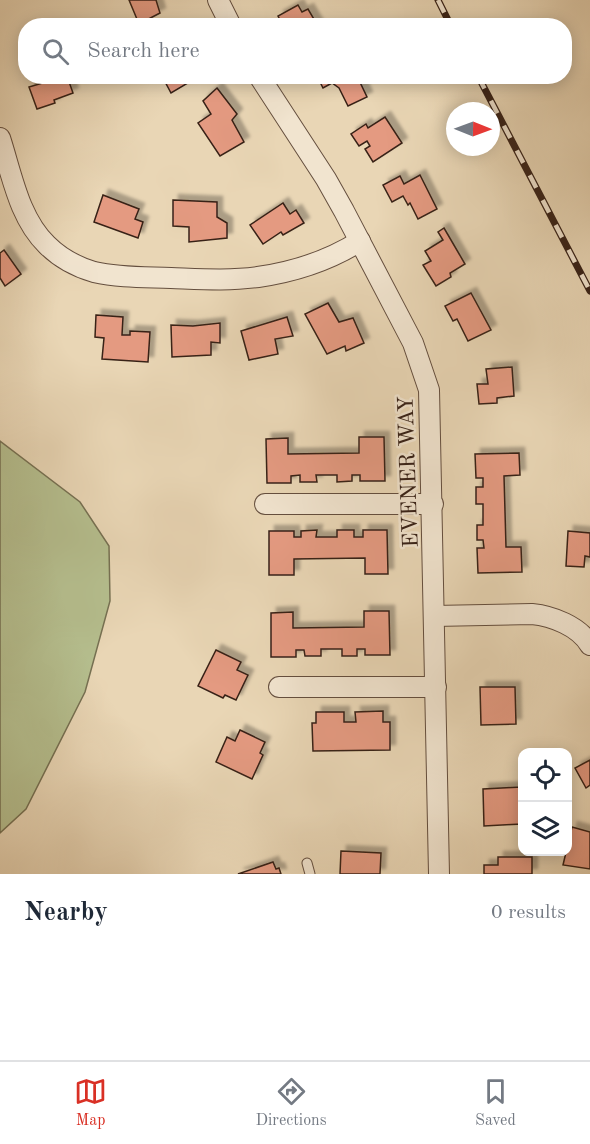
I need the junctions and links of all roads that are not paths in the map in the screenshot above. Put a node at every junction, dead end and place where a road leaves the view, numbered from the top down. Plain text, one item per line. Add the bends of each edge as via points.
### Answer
1 (218, 0) edge
2 (227, 18) edge
3 (264, 84) edge
4 (0, 138) edge
5 (360, 241) junction
6 (265, 504) dead end
7 (433, 504) junction
8 (434, 616) junction
9 (590, 645) edge
10 (279, 687) dead end
11 (436, 687) junction
12 (307, 863) dead end
13 (310, 874) edge
14 (439, 874) edge

1 - 2 street
3 - 5 street, EVENER WAY via 326,179
4 - 5 street via 32,226 48,246 69,262 93,271 143,277 257,277 301,268
5 - 7 street, EVENER WAY via 413,343 429,390
6 - 7 street
7 - 8 street, EVENER WAY
8 - 9 street via 545,615 573,629
8 - 11 street, EVENER WAY
10 - 11 street
11 - 14 street, EVENER WAY
12 - 13 lane

